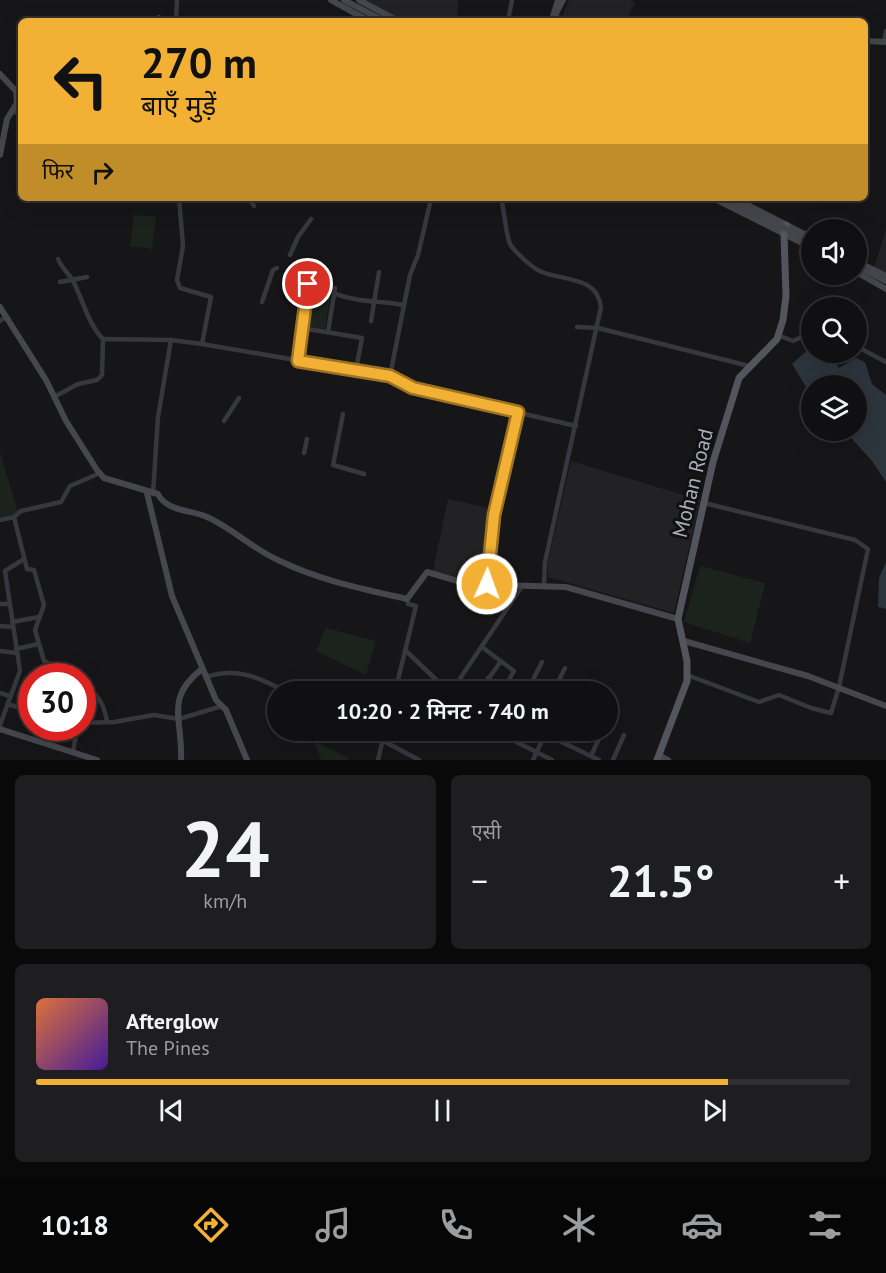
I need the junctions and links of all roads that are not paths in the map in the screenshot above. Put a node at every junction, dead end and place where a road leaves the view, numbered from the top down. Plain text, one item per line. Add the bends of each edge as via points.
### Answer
1 (177, 0) edge
2 (331, 0) edge
3 (344, 0) edge
4 (359, 0) edge
5 (512, 0) edge
6 (558, 0) edge
7 (563, 0) edge
8 (176, 18) edge
9 (364, 18) edge
10 (378, 18) edge
11 (392, 18) edge
12 (509, 18) edge
13 (553, 18) edge
14 (554, 18) edge
15 (886, 32) edge
16 (868, 41) edge
17 (885, 42) edge
18 (0, 74) edge
19 (17, 113) edge
20 (0, 155) edge
21 (178, 201) edge
22 (250, 201) edge
23 (430, 201) edge
24 (502, 201) edge
25 (719, 201) edge
26 (731, 201) edge
27 (740, 201) edge
28 (254, 206) dead end
29 (311, 219) dead end
30 (786, 225) junction
31 (784, 234) junction
32 (801, 234) edge
33 (801, 235) edge
34 (801, 242) edge
35 (290, 255) dead end
36 (58, 259) dead end
37 (867, 266) edge
38 (277, 268) dead end
39 (379, 272) dead end
40 (867, 272) edge
41 (886, 276) edge
42 (87, 277) dead end
43 (867, 278) edge
44 (73, 280) junction
45 (886, 281) edge
46 (60, 282) dead end
47 (886, 288) edge
48 (334, 293) junction
49 (374, 300) junction
50 (262, 302) dead end
51 (404, 305) junction
52 (0, 307) edge
53 (3, 319) edge
54 (371, 321) dead end
55 (577, 327) dead end
56 (302, 328) junction
57 (598, 328) junction
58 (328, 332) junction
59 (778, 335) junction
60 (801, 337) edge
61 (103, 339) junction
62 (171, 340) junction
63 (202, 344) junction
64 (867, 352) edge
65 (298, 361) junction
66 (886, 362) edge
67 (749, 366) junction
68 (356, 370) junction
69 (390, 376) junction
70 (54, 397) junction
71 (239, 398) dead end
72 (518, 412) junction
73 (343, 414) dead end
74 (224, 421) dead end
75 (576, 426) junction
76 (307, 439) dead end
77 (304, 453) dead end
78 (100, 473) junction
79 (364, 474) dead end
80 (150, 493) junction
81 (704, 503) junction
82 (14, 517) junction
83 (0, 520) edge
84 (24, 559) junction
85 (487, 584) junction
86 (524, 585) junction
87 (544, 585) junction
88 (407, 598) junction
89 (9, 603) junction
90 (0, 604) edge
91 (39, 617) junction
92 (678, 619) junction
93 (13, 624) junction
94 (0, 626) edge
95 (684, 641) junction
96 (38, 644) junction
97 (482, 647) junction
98 (405, 650) junction
99 (0, 651) edge
100 (16, 651) junction
101 (501, 661) junction
102 (542, 662) dead end
103 (48, 663) edge
104 (565, 668) dead end
105 (202, 669) junction
106 (687, 675) junction
107 (206, 677) junction
108 (488, 678) junction
109 (398, 681) edge
110 (438, 681) edge
111 (458, 681) edge
112 (486, 681) edge
113 (491, 681) edge
114 (509, 681) edge
115 (532, 681) edge
116 (558, 681) edge
117 (267, 682) edge
118 (839, 687) junction
119 (0, 693) edge
120 (10, 696) junction
121 (96, 696) edge
122 (7, 705) junction
123 (222, 706) junction
124 (886, 706) edge
125 (18, 708) edge
126 (179, 719) junction
127 (107, 721) junction
128 (96, 722) edge
129 (0, 727) edge
130 (624, 735) dead end
131 (75, 741) edge
132 (383, 741) edge
133 (385, 741) edge
134 (518, 741) edge
135 (542, 741) edge
136 (560, 741) edge
137 (598, 741) edge
138 (73, 752) junction
139 (537, 752) junction
140 (591, 756) junction
141 (87, 758) edge
142 (658, 758) edge
143 (97, 760) edge
144 (181, 760) edge
145 (247, 760) edge
146 (378, 760) edge
147 (419, 760) edge
148 (533, 760) edge
149 (552, 760) edge
150 (599, 760) edge
151 (613, 760) edge
152 (668, 760) edge

1 - 8 street
2 - 9 street
3 - 10 street
4 - 11 street
5 - 12 street
6 - 13 street
7 - 14 street
15 - 17 street
16 - 17 street
18 - 19 street via 16,91
19 - 20 street via 8,119
21 - 63 street via 183,246 177,280 180,288 211,297
22 - 28 street
23 - 51 street
24 - 57 street via 510,243 540,272 591,287 600,299
25 - 31 street
26 - 33 street, bridge
27 - 30 street
29 - 35 street
30 - 31 main road
30 - 32 street
31 - 34 street
31 - 59 main road via 786,296
36 - 44 street
37 - 41 street
38 - 50 street
39 - 49 street
40 - 45 street
42 - 44 street
43 - 47 street
44 - 46 street
44 - 61 street
48 - 49 street via 349,299
48 - 56 street via 335,288 308,284
48 - 58 street
49 - 51 street
49 - 54 street
51 - 69 street
52 - 53 street
53 - 70 street
55 - 57 street
56 - 58 street
56 - 65 street
57 - 67 street
57 - 75 street
58 - 68 street via 362,338
59 - 60 street via 793,341
59 - 67 main road, Mohan Road
61 - 62 street
61 - 70 street via 102,375
62 - 63 street
62 - 80 street
63 - 65 street
64 - 66 street
65 - 68 street
67 - 81 main road, Mohan Road via 739,378
68 - 69 street
69 - 72 street via 413,388
70 - 78 street
71 - 74 street
72 - 75 street
72 - 85 street via 494,515
73 - 79 street via 333,465
75 - 87 street via 544,562
76 - 77 street
78 - 80 street via 104,478
78 - 82 street via 70,486 61,502
80 - 88 street via 176,508 205,516 276,560 350,585
80 - 105 street via 172,596
81 - 92 main road, Mohan Road
81 - 118 street via 855,540 868,549
82 - 83 street
82 - 84 street
84 - 89 street via 5,571
84 - 91 street via 27,568 34,570 44,605
85 - 86 street
85 - 88 street via 468,584 427,572
86 - 87 street
86 - 97 street
87 - 92 street via 573,589
88 - 98 street via 408,604 416,606
89 - 90 street
89 - 93 street
91 - 93 street
91 - 96 street via 35,630
92 - 95 main road, Mohan Road
93 - 94 street
93 - 100 street
95 - 106 main road, Mohan Road
95 - 118 street
96 - 100 street
96 - 103 street
97 - 101 street
97 - 111 street
98 - 109 street
98 - 110 street
99 - 100 street
100 - 120 street via 20,671
101 - 108 street
101 - 114 street via 514,672
102 - 115 street
104 - 116 street
105 - 107 street
105 - 126 street via 183,687
106 - 118 street via 759,702 779,695 831,713
106 - 142 main road, Mohan Road
107 - 117 street via 222,672 247,673
107 - 123 street
108 - 112 street
108 - 113 street
118 - 124 street
119 - 120 street
120 - 122 street
121 - 127 street via 105,706
122 - 125 street
122 - 129 street
123 - 126 street
123 - 145 street
126 - 127 street via 153,715
126 - 144 street
127 - 128 street
129 - 138 street
130 - 151 street
131 - 138 street
132 - 146 street
133 - 147 street
134 - 139 street
135 - 139 street
136 - 140 street
137 - 140 street
138 - 141 street
139 - 148 street
139 - 149 street
140 - 150 street
141 - 143 street
142 - 152 street

